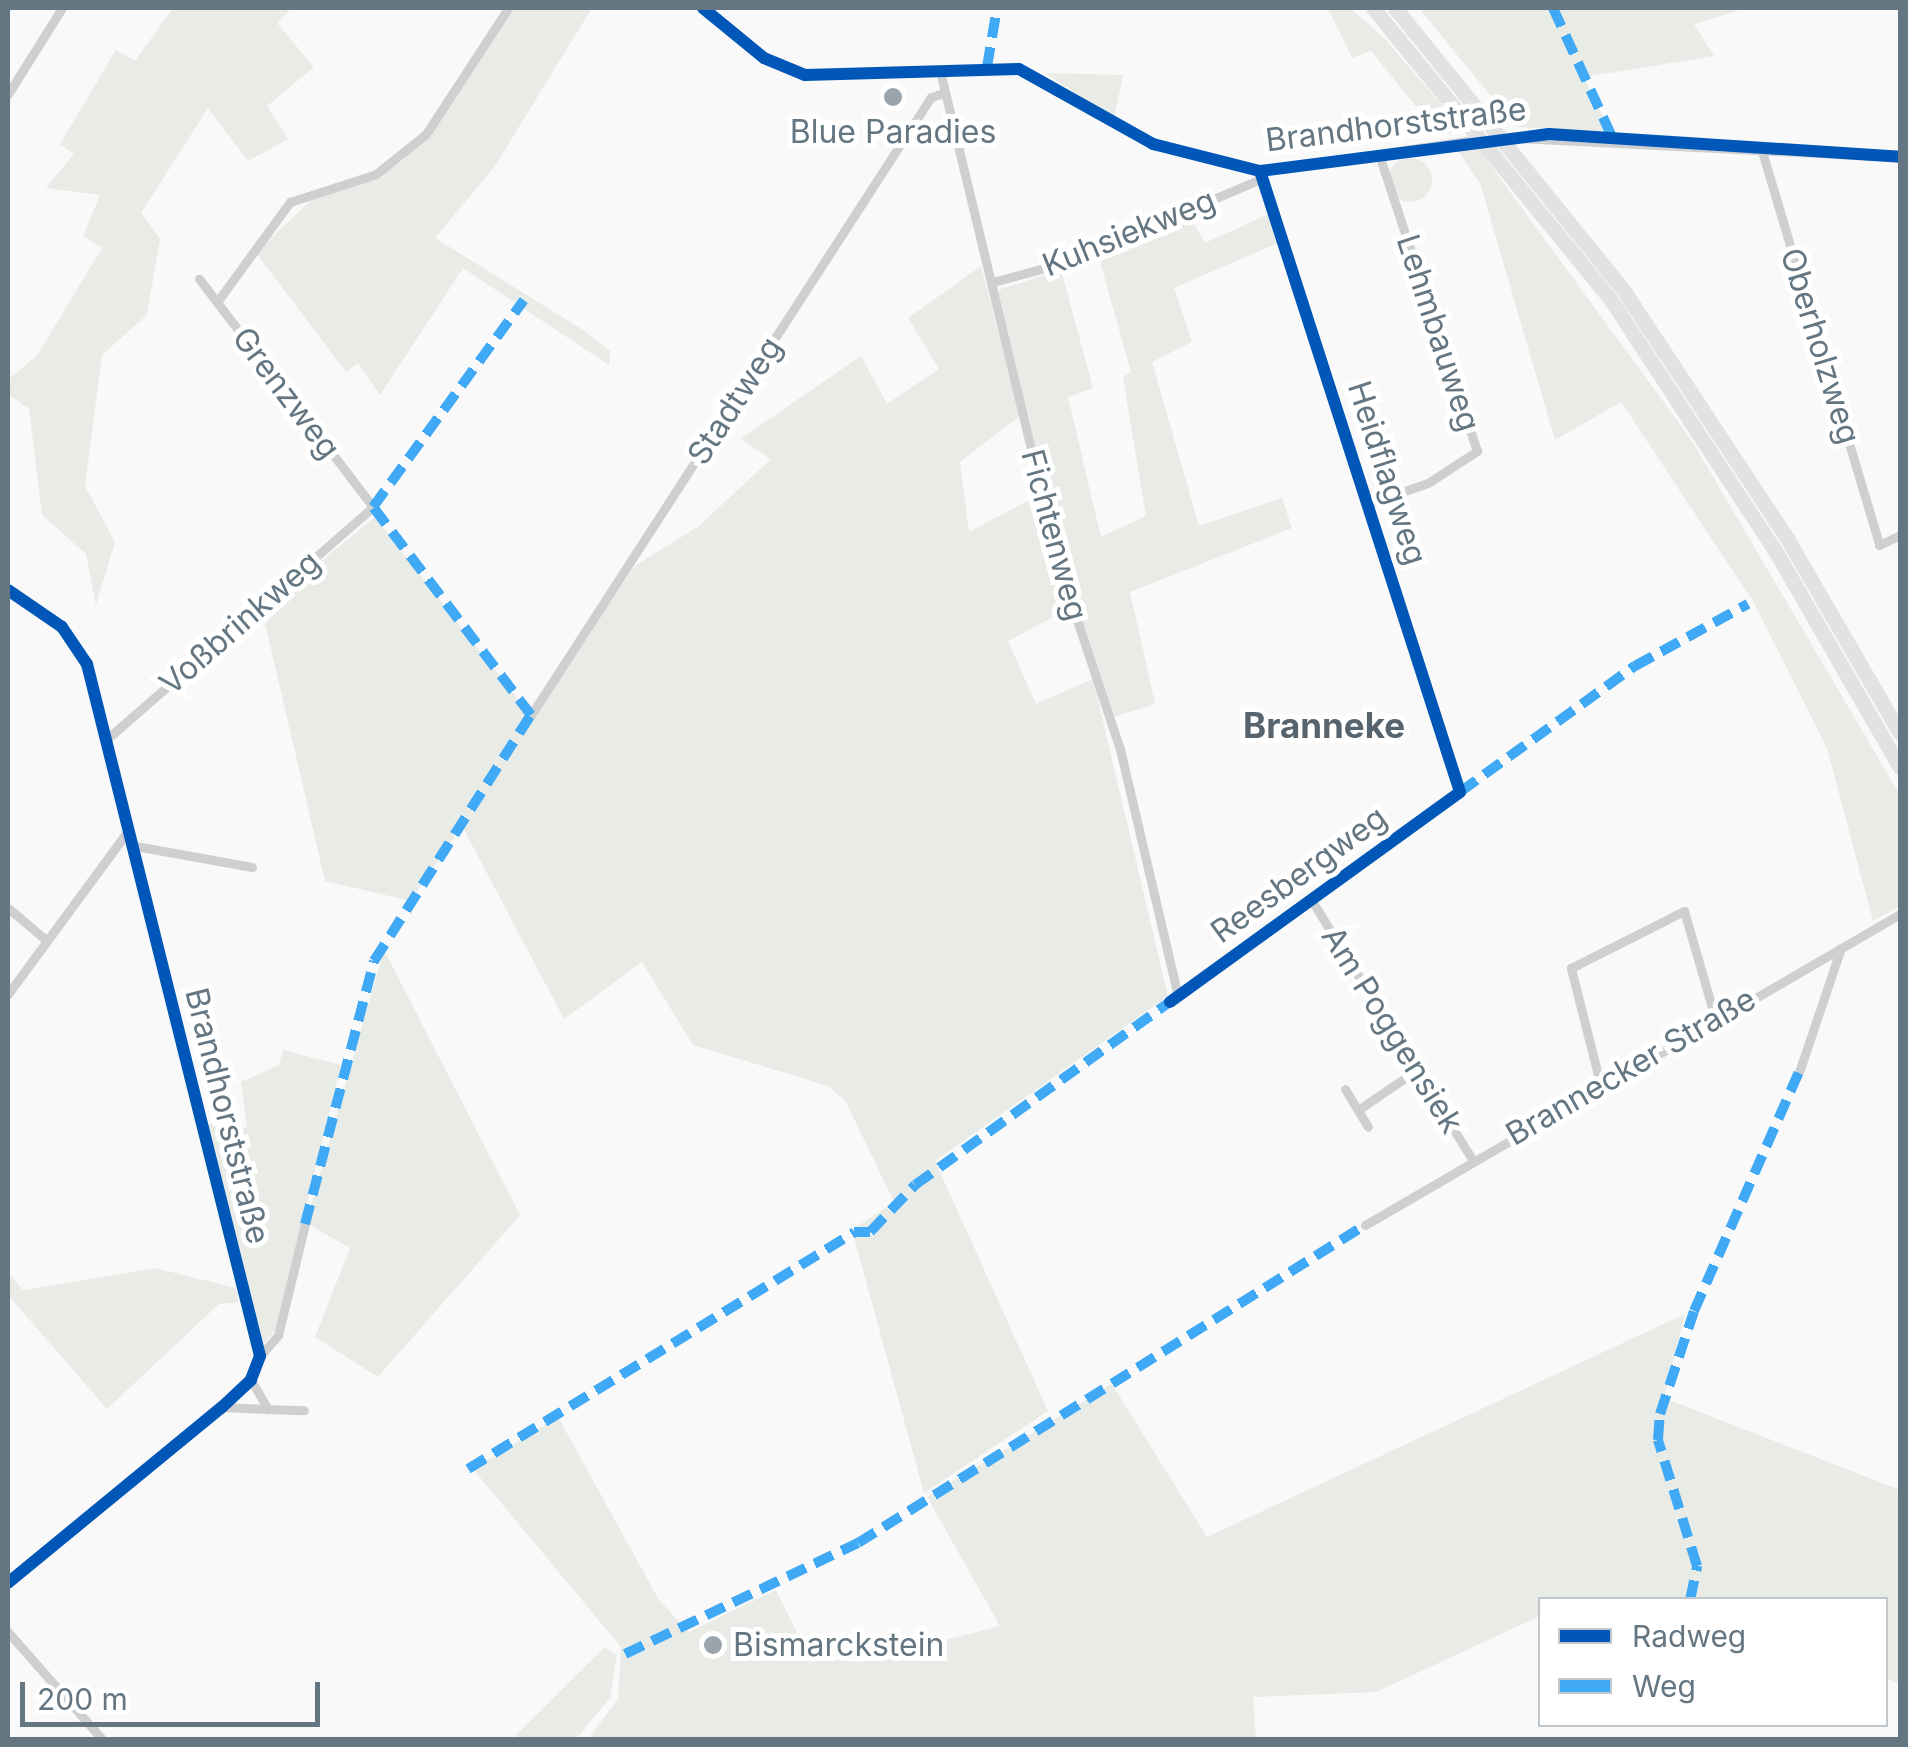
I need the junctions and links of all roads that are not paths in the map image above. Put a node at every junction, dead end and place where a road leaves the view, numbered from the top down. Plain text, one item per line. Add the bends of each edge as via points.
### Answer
1 (62, 8) edge
2 (508, 8) edge
3 (702, 8) edge
4 (1373, 8) edge
5 (1395, 8) edge
6 (940, 71) junction
7 (943, 92) junction
8 (8, 94) edge
9 (1761, 148) junction
10 (1379, 154) junction
11 (1900, 157) edge
12 (1261, 175) junction
13 (199, 279) dead end
14 (993, 282) junction
15 (217, 302) junction
16 (1368, 504) junction
17 (373, 507) joint
18 (1900, 535) edge
19 (8, 590) edge
20 (532, 715) dead end
21 (1900, 733) edge
22 (107, 738) junction
23 (1900, 768) edge
24 (1460, 792) joint
25 (127, 832) junction
26 (130, 845) junction
27 (252, 867) dead end
28 (1312, 901) junction
29 (8, 908) edge
30 (1900, 914) edge
31 (46, 940) junction
32 (1841, 948) junction
33 (8, 994) edge
34 (1174, 999) joint
35 (1715, 1018) junction
36 (1418, 1069) junction
37 (1799, 1072) dead end
38 (1600, 1083) junction
39 (1345, 1089) dead end
40 (1358, 1110) junction
41 (1368, 1127) dead end
42 (1472, 1159) junction
43 (305, 1224) dead end
44 (1365, 1225) dead end
45 (260, 1356) junction
46 (251, 1380) junction
47 (222, 1407) junction
48 (268, 1409) junction
49 (304, 1410) dead end
50 (8, 1582) edge
51 (8, 1632) edge
52 (96, 1730) junction
53 (84, 1740) edge
54 (104, 1740) edge

1 - 8 street
2 - 15 street via 426,134 390,167 290,202
3 - 6 street, Brandhorststraße via 764,58 806,75
4 - 23 highway via 1609,297 1776,552
5 - 21 highway via 1622,288 1788,540
6 - 7 street, Fichtenweg
6 - 12 street, Brandhorststraße via 1020,69 1153,144
7 - 14 street, Fichtenweg
7 - 20 street, Stadtweg via 931,97
9 - 10 street, Brandhorststraße via 1549,134
9 - 11 street, Brandhorststraße
9 - 18 street, Oberholzweg via 1880,545
10 - 12 street, Brandhorststraße
10 - 16 street, Lehmbauweg via 1477,452 1428,484
12 - 14 street, Kuhsiekweg via 1063,263
12 - 16 street, Heidflagweg
13 - 15 street, Grenzweg
14 - 34 street, Fichtenweg via 1060,569 1120,749
15 - 17 street, Grenzweg
16 - 24 street, Heidflagweg
17 - 22 street, Voßbrinkweg
19 - 22 street, Brandhorststraße via 78,644
22 - 25 street, Brandhorststraße
24 - 28 street, Reesbergweg
25 - 26 street, Brandhorststraße
25 - 31 street
26 - 27 street
26 - 45 street, Brandhorststraße
28 - 34 street, Reesbergweg
28 - 36 street, Am Poggensiek
29 - 31 street
30 - 32 street, Brannecker Straße
31 - 33 street
32 - 35 street, Brannecker Straße
32 - 37 street
35 - 38 street, Brannecker Straße
35 - 38 street via 1684,911 1572,968
36 - 40 street
36 - 42 street, Am Poggensiek
38 - 42 street, Brannecker Straße
39 - 40 street
40 - 41 street
42 - 44 street, Brannecker Straße
43 - 45 street via 278,1335
45 - 46 street
46 - 47 street
46 - 48 street
47 - 48 street
47 - 50 street
48 - 49 street
51 - 52 street
52 - 53 street
52 - 54 street

